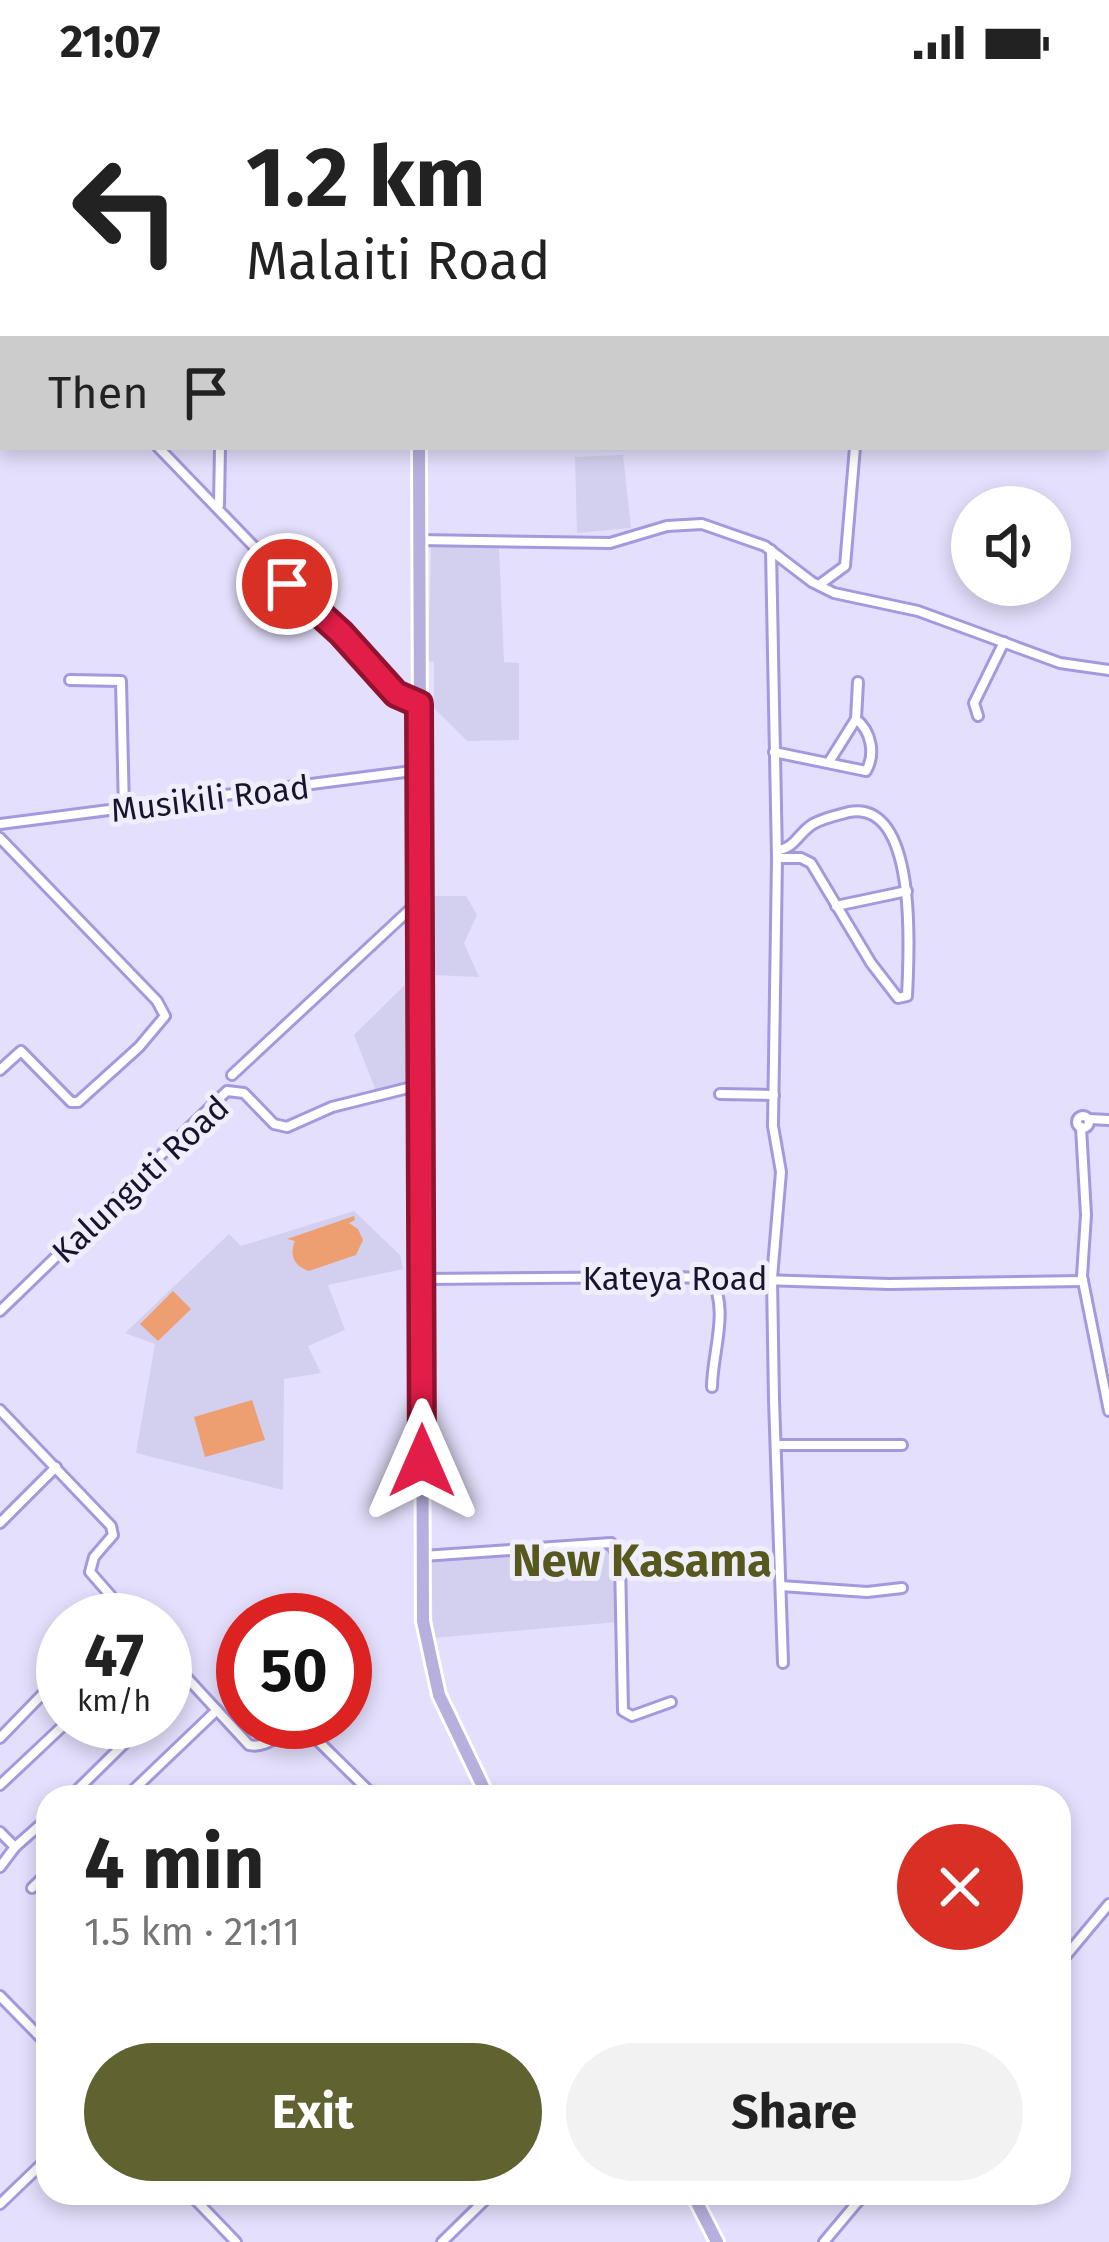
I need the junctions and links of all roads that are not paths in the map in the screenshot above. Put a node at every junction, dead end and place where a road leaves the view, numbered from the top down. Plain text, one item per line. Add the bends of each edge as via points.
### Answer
1 (161, 450) edge
2 (220, 450) edge
3 (419, 450) edge
4 (855, 450) edge
5 (219, 507) junction
6 (419, 540) junction
7 (771, 550) junction
8 (818, 585) junction
9 (1004, 641) junction
10 (1109, 670) edge
11 (70, 680) dead end
12 (858, 682) dead end
13 (419, 704) junction
14 (978, 716) dead end
15 (856, 719) junction
16 (774, 752) junction
17 (828, 763) junction
18 (420, 770) junction
19 (124, 809) junction
20 (0, 824) edge
21 (0, 838) edge
22 (777, 854) junction
23 (907, 891) junction
24 (420, 901) junction
25 (836, 906) junction
26 (0, 1070) edge
27 (232, 1075) dead end
28 (420, 1085) junction
29 (720, 1094) dead end
30 (774, 1095) junction
31 (1109, 1120) edge
32 (710, 1277) junction
33 (772, 1278) junction
34 (421, 1279) junction
35 (1083, 1279) junction
36 (0, 1311) edge
37 (712, 1387) dead end
38 (0, 1410) edge
39 (1109, 1411) edge
40 (776, 1445) junction
41 (902, 1445) dead end
42 (56, 1467) junction
43 (0, 1523) edge
44 (422, 1556) junction
45 (781, 1586) junction
46 (902, 1588) dead end
47 (106, 1593) edge
48 (783, 1663) dead end
49 (192, 1683) edge
50 (36, 1701) edge
51 (671, 1702) dead end
52 (216, 1709) edge
53 (216, 1711) edge
54 (0, 1738) edge
55 (38, 1749) edge
56 (119, 1749) edge
57 (326, 1749) edge
58 (0, 1784) edge
59 (82, 1785) edge
60 (139, 1785) edge
61 (363, 1785) edge
62 (482, 1785) edge
63 (36, 1829) edge
64 (0, 1832) edge
65 (15, 1847) junction
66 (0, 1867) edge
67 (36, 1884) edge
68 (32, 1888) dead end
69 (1109, 1904) edge
70 (1071, 1950) edge
71 (0, 1996) edge
72 (36, 2033) edge
73 (36, 2170) edge
74 (0, 2204) edge
75 (201, 2205) edge
76 (480, 2205) edge
77 (698, 2205) edge
78 (855, 2205) edge
79 (714, 2241) edge
80 (236, 2242) edge
81 (442, 2242) edge
82 (824, 2242) edge

1 - 5 street
2 - 5 street
3 - 6 main road
4 - 8 street via 845,566
5 - 13 street via 396,694
6 - 7 street via 610,543 693,523
6 - 13 main road
7 - 8 street
7 - 16 street
8 - 9 street
9 - 10 street via 1060,663
9 - 14 street via 974,704
11 - 19 street via 121,681
12 - 15 street
13 - 18 main road
15 - 17 street
15 - 17 street via 870,743 868,769
16 - 17 street
16 - 22 street
18 - 19 street, Musikili Road
18 - 24 main road
19 - 20 street, Musikili Road
21 - 26 street via 165,1016 78,1102 21,1051
22 - 23 street via 818,821 867,813 895,837
22 - 25 street via 811,863
22 - 30 street
23 - 25 street
23 - 25 street via 901,999
24 - 27 street
24 - 28 main road
28 - 34 main road
28 - 36 street, Kalunguti Road via 287,1127 244,1093 227,1091
29 - 30 street
30 - 33 street via 781,1172
31 - 35 street via 1086,1124
32 - 33 street, Kateya Road
32 - 34 street, Kateya Road
32 - 37 street via 718,1315
33 - 35 street, Kateya Road
33 - 40 street
34 - 44 main road
35 - 39 street
38 - 42 street
40 - 41 street
40 - 45 street
42 - 43 street
42 - 47 street via 111,1526 90,1572
44 - 51 street via 611,1543 620,1561 623,1712
44 - 62 main road via 432,1676
45 - 46 street
45 - 48 street
49 - 52 street
50 - 54 street
53 - 60 street
55 - 58 street
56 - 59 street
57 - 61 street
63 - 65 street
64 - 65 street
65 - 66 street
67 - 68 street
69 - 70 street
71 - 72 street
73 - 74 street
75 - 80 street
76 - 81 street
77 - 79 main road
78 - 82 street

